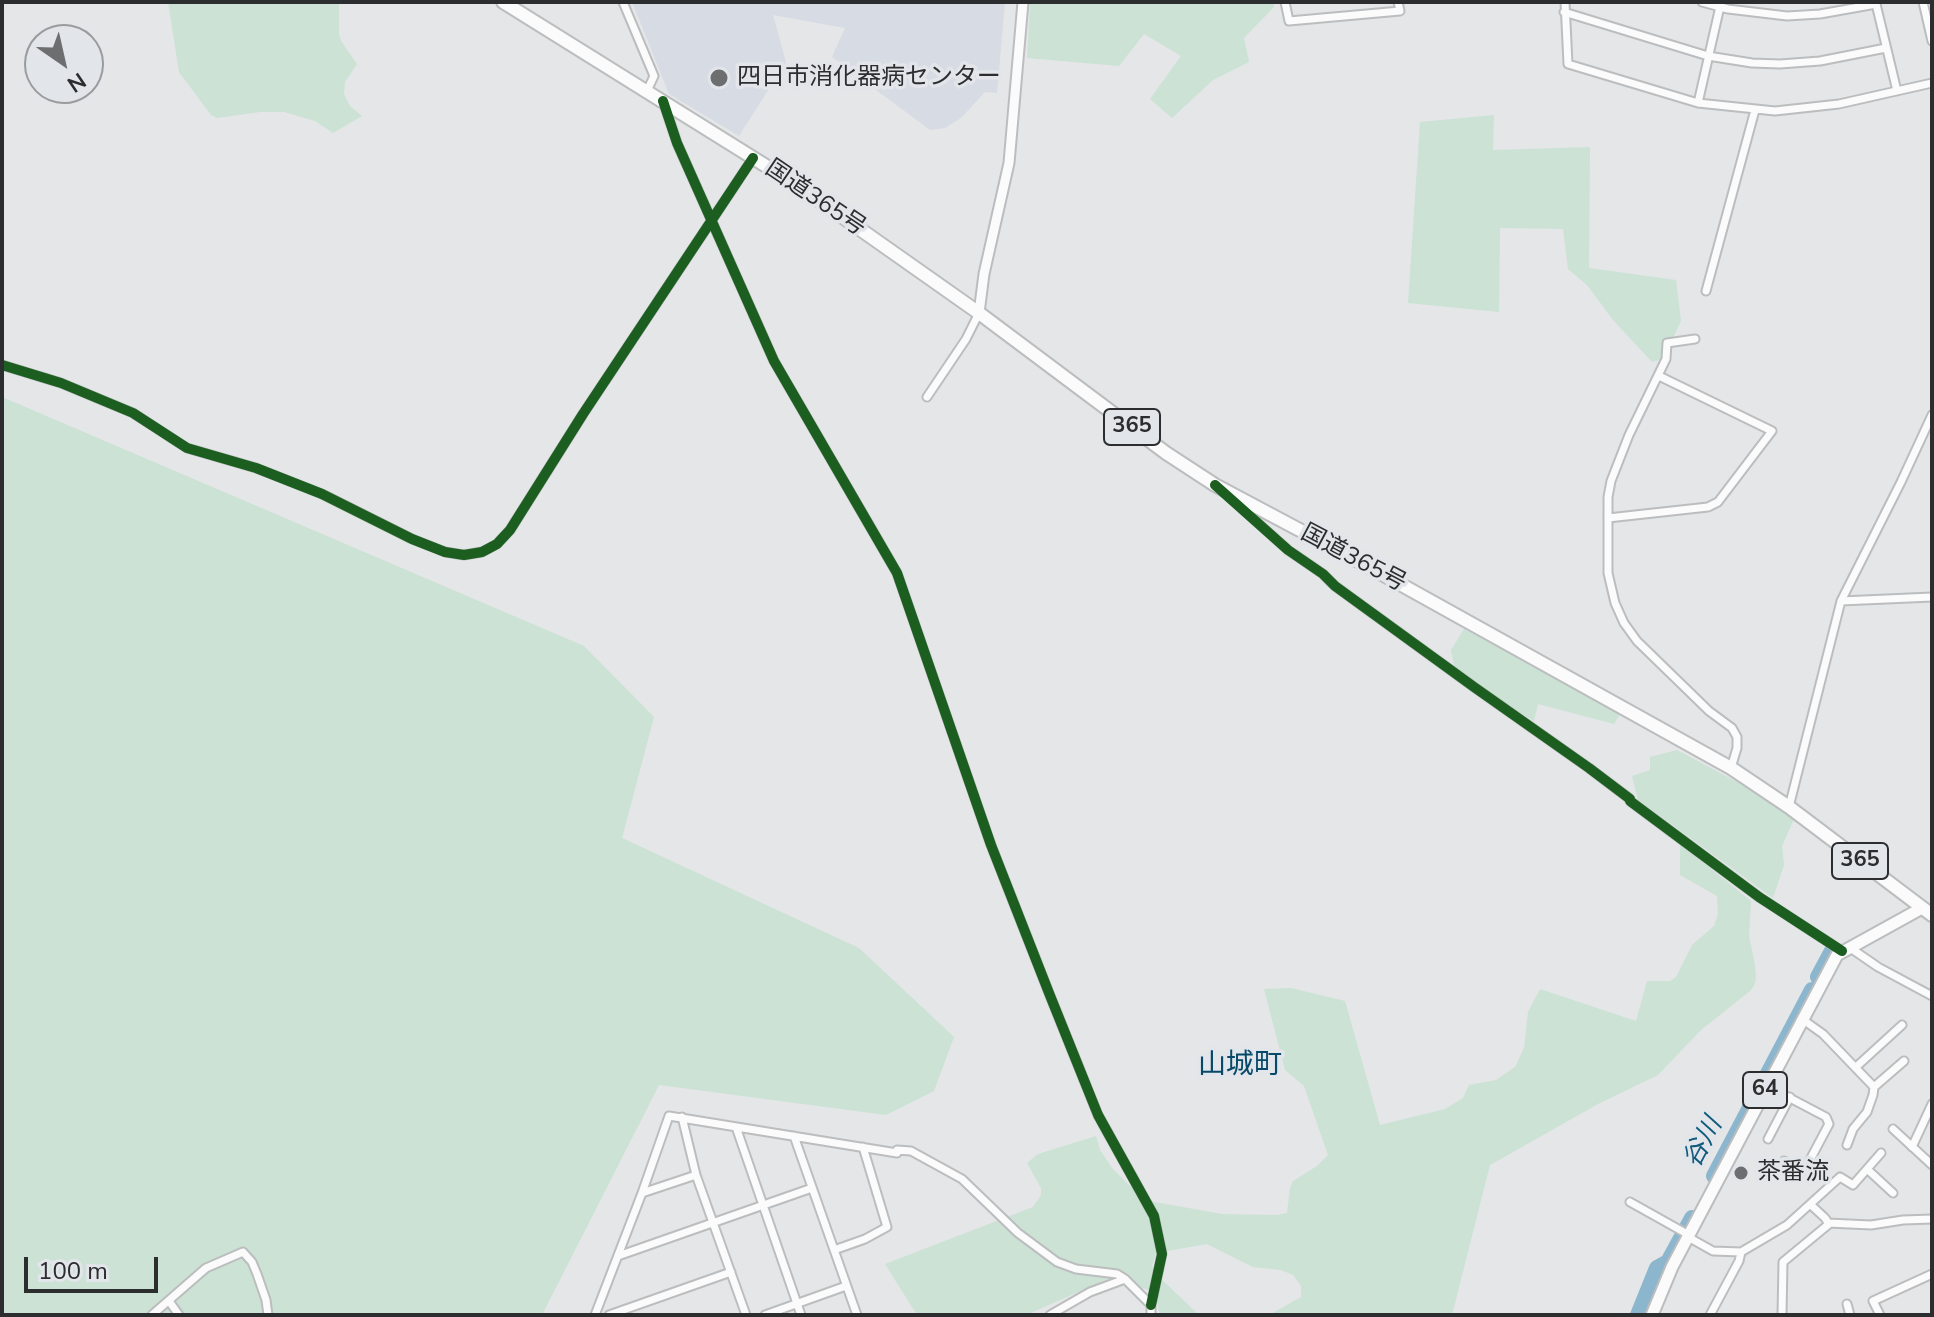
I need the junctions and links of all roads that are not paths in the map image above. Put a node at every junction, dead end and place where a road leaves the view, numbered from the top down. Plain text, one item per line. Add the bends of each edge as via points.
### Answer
1 (503, 2) edge
2 (623, 2) edge
3 (1023, 2) edge
4 (1285, 2) edge
5 (1398, 2) edge
6 (1565, 2) edge
7 (1702, 2) edge
8 (1923, 2) edge
9 (1721, 5) edge
10 (1564, 12) junction
11 (1932, 41) edge
12 (1886, 48) junction
13 (1708, 56) junction
14 (1932, 83) edge
15 (647, 91) junction
16 (1897, 91) junction
17 (663, 101) junction
18 (1698, 103) junction
19 (1755, 110) junction
20 (753, 158) junction
21 (711, 220) junction
22 (1706, 291) dead end
23 (979, 313) junction
24 (1695, 339) dead end
25 (2, 365) edge
26 (1659, 376) junction
27 (927, 397) dead end
28 (1932, 415) edge
29 (1215, 485) junction
30 (1608, 518) junction
31 (1932, 597) edge
32 (1841, 601) junction
33 (1731, 768) junction
34 (1789, 807) junction
35 (1927, 912) edge
36 (1845, 949) junction
37 (1932, 996) edge
38 (1802, 1019) junction
39 (1902, 1025) dead end
40 (1904, 1061) dead end
41 (1856, 1067) junction
42 (1767, 1086) junction
43 (1874, 1087) junction
44 (1790, 1097) junction
45 (1932, 1104) edge
46 (682, 1117) junction
47 (736, 1127) junction
48 (1893, 1129) dead end
49 (794, 1136) junction
50 (1768, 1139) dead end
51 (1847, 1145) dead end
52 (863, 1147) junction
53 (1912, 1147) junction
54 (1881, 1153) dead end
55 (1784, 1161) dead end
56 (1932, 1165) edge
57 (1867, 1169) junction
58 (696, 1175) junction
59 (812, 1188) junction
60 (642, 1193) junction
61 (1893, 1193) dead end
62 (1630, 1202) dead end
63 (763, 1205) junction
64 (1811, 1205) junction
65 (1932, 1219) edge
66 (714, 1223) junction
67 (1828, 1223) junction
68 (1686, 1234) junction
69 (834, 1250) junction
70 (1741, 1252) junction
71 (618, 1256) junction
72 (731, 1272) junction
73 (1932, 1274) edge
74 (1125, 1279) junction
75 (846, 1286) junction
76 (169, 1301) junction
77 (797, 1303) junction
78 (1847, 1304) dead end
79 (1151, 1305) junction
80 (152, 1315) edge
81 (179, 1315) edge
82 (268, 1315) edge
83 (595, 1315) edge
84 (609, 1315) edge
85 (746, 1315) edge
86 (765, 1315) edge
87 (801, 1315) edge
88 (857, 1315) edge
89 (1050, 1315) edge
90 (1151, 1315) edge
91 (1652, 1315) edge
92 (1710, 1315) edge
93 (1782, 1315) edge
94 (1850, 1315) edge
95 (1880, 1315) edge

1 - 15 highway, 国道365号 / 365
2 - 15 street via 654,76
3 - 23 street via 1009,163
4 - 5 street via 1289,21 1400,11
6 - 10 street
7 - 9 street
8 - 11 street
9 - 12 street via 1787,16 1876,4
9 - 13 street
10 - 13 street
10 - 18 street via 1568,64
12 - 13 street via 1780,64
12 - 16 street
13 - 18 street
14 - 16 street
15 - 17 highway, 国道365号 / 365
16 - 19 street via 1839,104
17 - 20 highway, 国道365号 / 365
17 - 21 street
18 - 19 street
19 - 22 street
20 - 21 street
20 - 23 highway, 国道365号 / 365
21 - 25 street via 510,530 482,552 445,552 322,494 187,448 133,413
21 - 79 street via 774,361 897,573 991,845 1049,993 1098,1115 1154,1216 1162,1254
23 - 27 street
23 - 29 highway, 国道365号 / 365
24 - 26 street via 1667,343
26 - 30 street via 1611,481
26 - 30 street via 1772,431 1718,502
28 - 32 street
29 - 33 highway, 国道365号 / 365
29 - 36 street via 1335,586 1759,897
30 - 33 street via 1608,573 1624,623 1657,661 1732,728 1737,748
31 - 32 street
32 - 34 street
33 - 34 highway, 国道365号 / 365
34 - 35 highway, 国道365号 / 365
35 - 36 main road, 64
36 - 37 street
36 - 38 main road, 64
38 - 41 street
38 - 42 main road, 64
39 - 41 street
40 - 43 street
41 - 43 street
42 - 44 street
42 - 68 main road, 64
43 - 51 street via 1867,1112
44 - 50 street
44 - 55 street via 1826,1117 1829,1124 1804,1171
45 - 53 street
46 - 47 street
46 - 58 street
46 - 60 street via 669,1116
47 - 49 street
47 - 63 street
48 - 53 street
49 - 52 street
49 - 59 street
52 - 69 street via 887,1227
52 - 74 street via 906,1150 924,1158 962,1179 1057,1262
53 - 56 street
54 - 57 street
57 - 61 street
57 - 64 street via 1853,1185 1840,1177
58 - 60 street
58 - 66 street
59 - 63 street
59 - 69 street
60 - 71 street
62 - 68 street
63 - 66 street
63 - 77 street
64 - 67 street
64 - 70 street
65 - 67 street
66 - 71 street
66 - 72 street
67 - 93 street via 1783,1262
68 - 70 street via 1713,1251
68 - 91 main road, 64
69 - 75 street
70 - 92 street
71 - 83 street
72 - 84 street
72 - 85 street
73 - 95 street via 1873,1301
74 - 79 street
74 - 89 street
75 - 77 street
75 - 88 street
76 - 80 street
76 - 81 street
76 - 82 street via 206,1268 243,1252 257,1274
77 - 86 street
77 - 87 street
78 - 94 street
79 - 90 street

